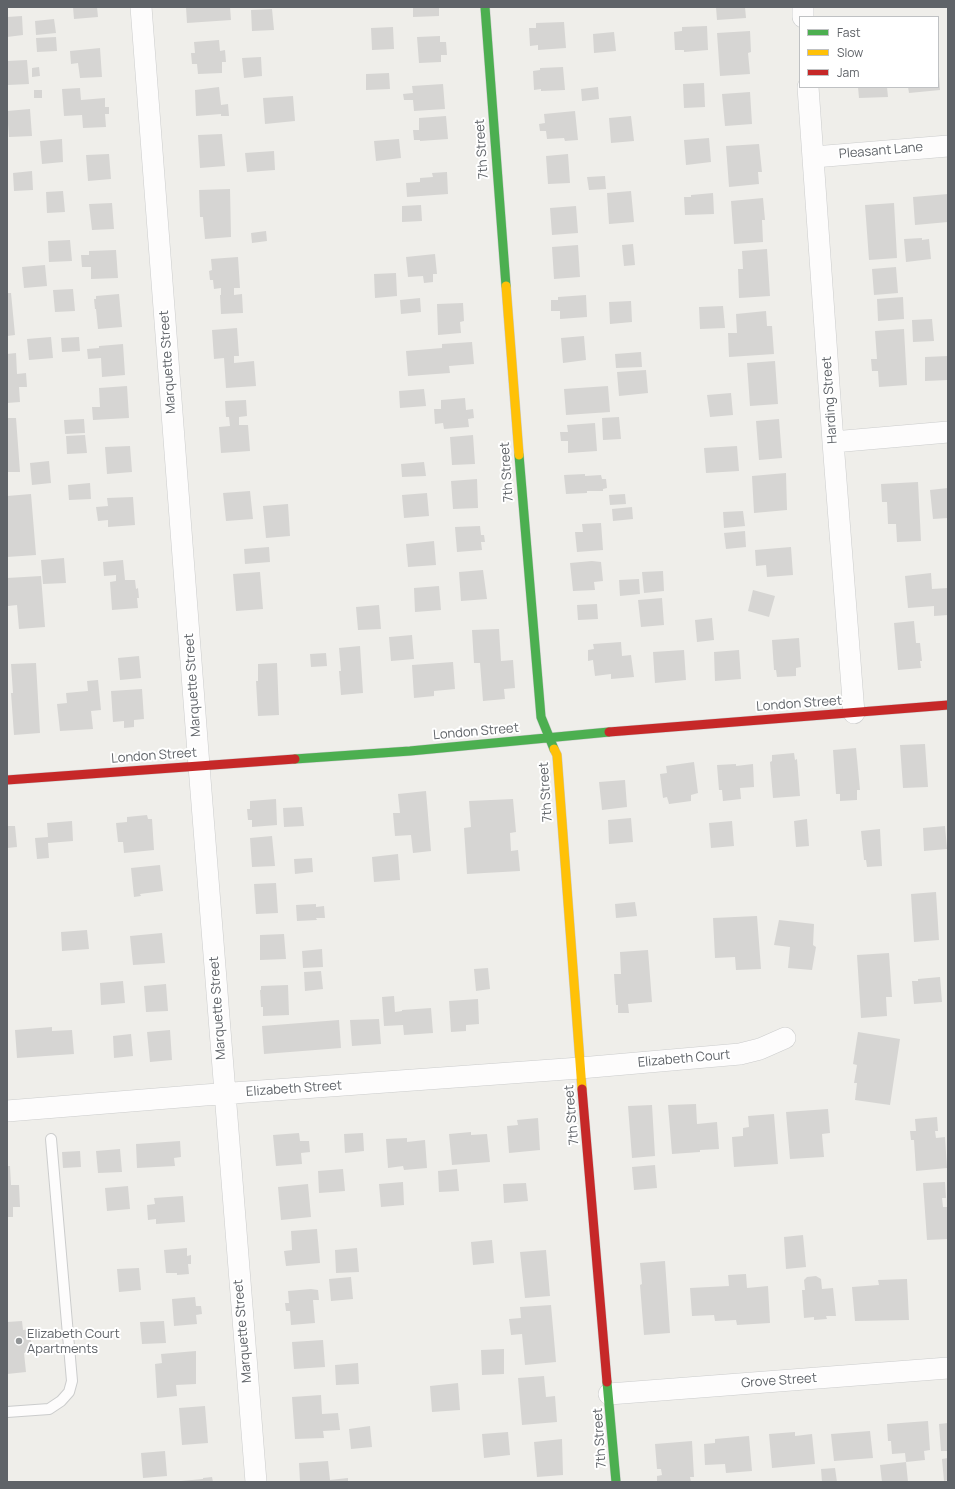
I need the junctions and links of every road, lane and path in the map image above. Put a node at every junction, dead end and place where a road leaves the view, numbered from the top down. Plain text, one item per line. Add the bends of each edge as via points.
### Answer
1 (141, 7) edge
2 (485, 7) edge
3 (808, 88) edge
4 (948, 146) edge
5 (814, 157) junction
6 (948, 432) edge
7 (833, 442) junction
8 (948, 705) edge
9 (854, 713) junction
10 (549, 737) junction
11 (199, 766) junction
12 (7, 780) edge
13 (785, 1038) dead end
14 (580, 1068) junction
15 (224, 1094) junction
16 (7, 1111) edge
17 (51, 1139) dead end
18 (948, 1368) edge
19 (609, 1394) junction
20 (7, 1412) edge
21 (256, 1482) edge
22 (616, 1482) edge

1 - 11 street, Marquette Street
2 - 10 street, 7th Street via 534,638 541,717
3 - 5 street, Harding Street
4 - 5 street, Pleasant Lane
5 - 7 street, Harding Street
6 - 7 street
7 - 9 street, Harding Street
8 - 9 street, London Street
9 - 10 street, London Street
10 - 11 street, London Street via 410,751
10 - 14 street, 7th Street via 557,755
11 - 12 street, London Street
11 - 15 street, Marquette Street
13 - 14 street, Elizabeth Court via 740,1054
14 - 15 street, Elizabeth Street
14 - 19 street, 7th Street
15 - 16 street, Elizabeth Street
15 - 21 street, Marquette Street
17 - 20 lane via 72,1381 69,1392 48,1409
18 - 19 street, Grove Street
19 - 22 street, 7th Street

